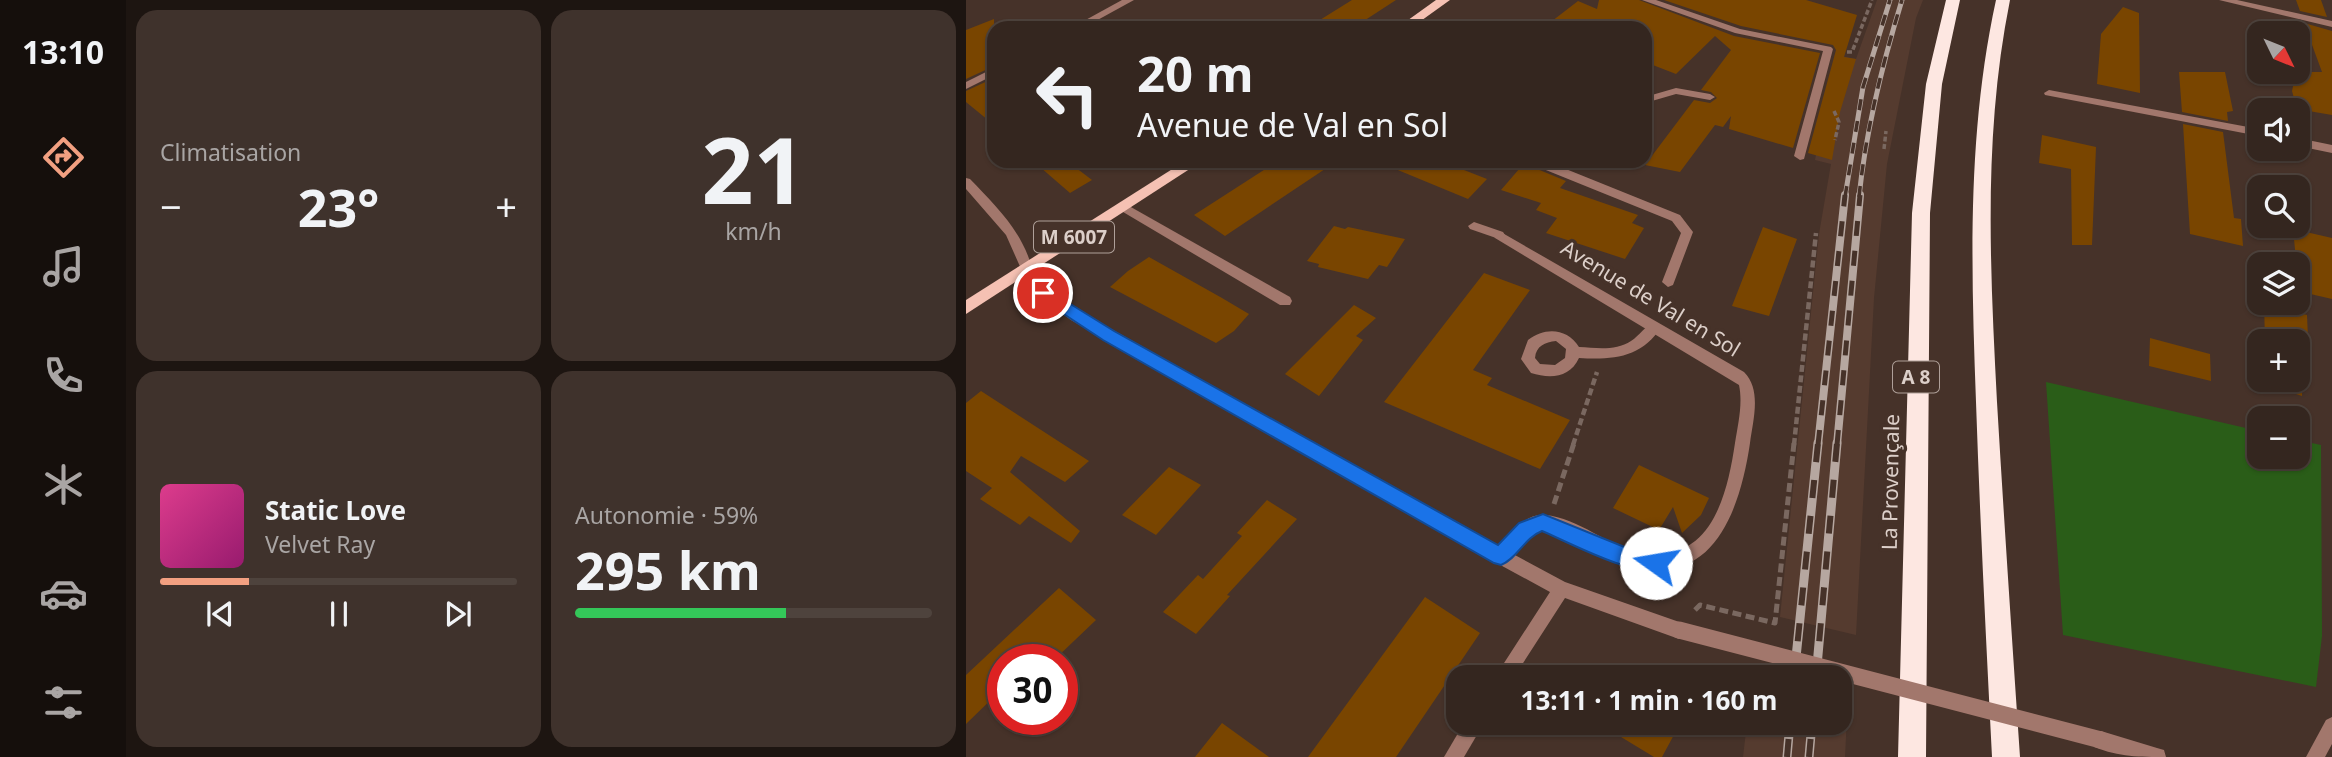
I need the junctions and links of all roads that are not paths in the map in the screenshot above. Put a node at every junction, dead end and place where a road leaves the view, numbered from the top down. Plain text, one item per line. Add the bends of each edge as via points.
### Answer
1 (1129, 0) edge
2 (1444, 0) edge
3 (1647, 0) edge
4 (1953, 0) edge
5 (2003, 0) edge
6 (2224, 0) edge
7 (1089, 21) edge
8 (1413, 21) edge
9 (2332, 24) edge
10 (987, 75) edge
11 (966, 86) edge
12 (2049, 93) dead end
13 (1710, 97) dead end
14 (1652, 98) edge
15 (2247, 131) edge
16 (2310, 144) edge
17 (2332, 149) edge
18 (1800, 156) dead end
19 (1184, 168) edge
20 (1553, 168) edge
21 (966, 182) edge
22 (1122, 206) junction
23 (1474, 226) dead end
24 (1026, 268) junction
25 (1668, 282) dead end
26 (1285, 301) dead end
27 (966, 308) edge
28 (1654, 327) junction
29 (1574, 352) dead end
30 (1501, 556) junction
31 (1562, 589) junction
32 (1512, 665) edge
33 (2332, 726) edge
34 (1467, 735) edge
35 (1453, 757) edge
36 (1912, 757) edge
37 (2006, 757) edge
38 (2157, 757) edge
39 (2315, 757) edge

1 - 7 street
2 - 8 main road
3 - 18 street via 1738,31 1828,49
4 - 36 highway, La Provençale / A 8 via 1923,150
5 - 37 highway via 1992,42 1980,154 1987,421
6 - 9 street
10 - 11 street
12 - 15 street
13 - 14 street via 1676,91
16 - 17 street
19 - 22 main road, M 6007
20 - 25 street via 1682,223 1687,232
21 - 24 street via 1013,233
22 - 24 main road, M 6007
22 - 26 street
23 - 28 street, Avenue de Val en Sol via 1499,235
24 - 27 main road, M 6007
24 - 30 street via 1036,287 1109,336
28 - 29 street via 1633,348 1603,354
28 - 30 street, Avenue de Val en Sol via 1745,382 1748,402 1737,483 1713,534 1686,557 1656,563 1627,557 1543,522 1525,529
30 - 31 street
31 - 32 street
31 - 38 street, bridge via 1679,630
33 - 39 street
34 - 35 street

